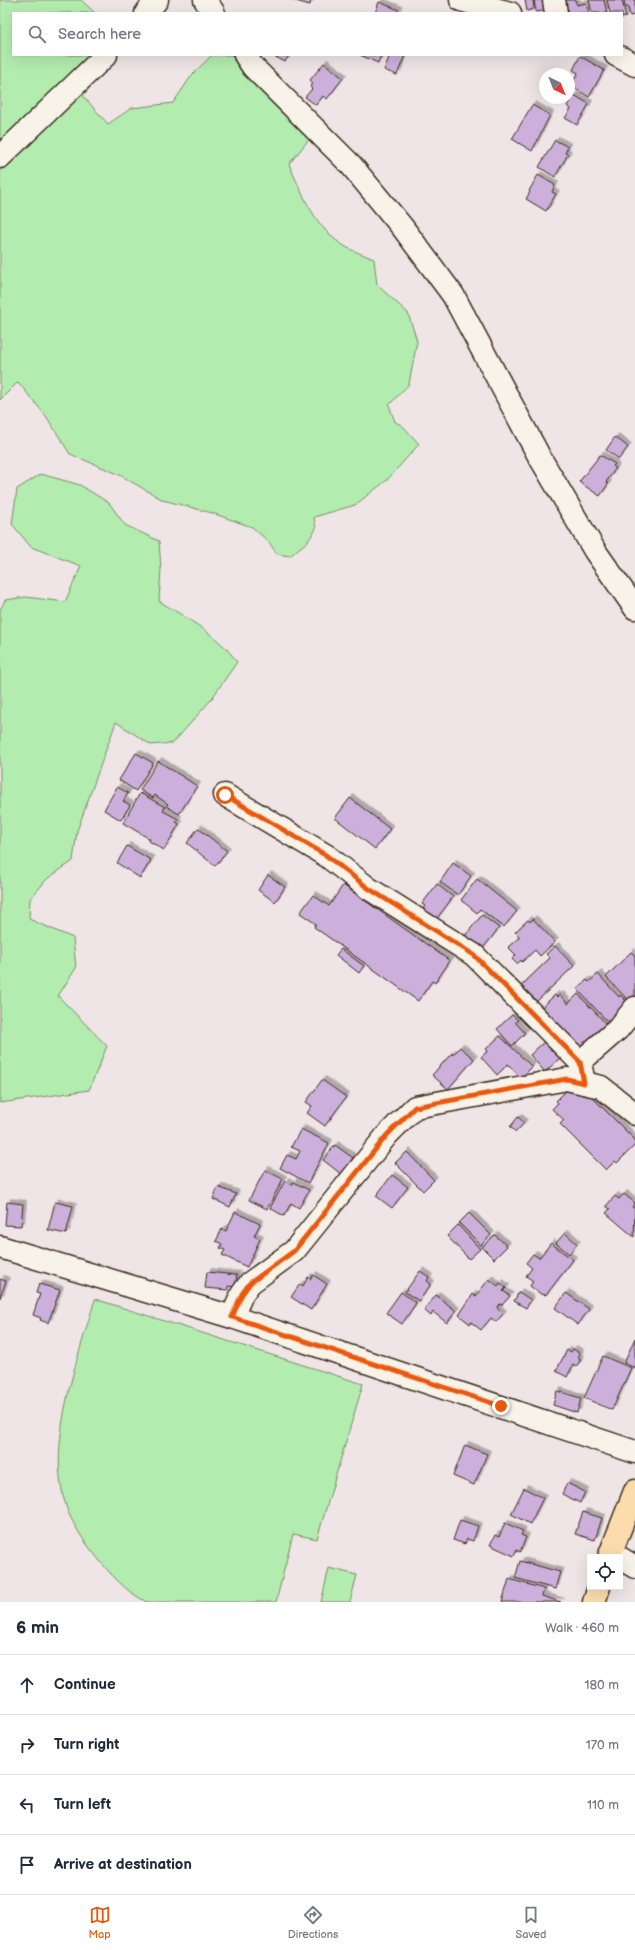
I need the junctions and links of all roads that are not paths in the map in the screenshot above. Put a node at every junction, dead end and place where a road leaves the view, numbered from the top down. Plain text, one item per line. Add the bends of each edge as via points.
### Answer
1 (157, 0) edge
2 (205, 0) edge
3 (461, 0) edge
4 (554, 0) edge
5 (147, 12) edge
6 (213, 12) edge
7 (506, 12) edge
8 (556, 12) edge
9 (105, 56) edge
10 (246, 56) edge
11 (618, 56) edge
12 (635, 65) edge
13 (0, 158) edge
14 (635, 608) edge
15 (225, 795) dead end
16 (635, 1008) edge
17 (580, 1062) junction
18 (584, 1083) junction
19 (635, 1114) edge
20 (0, 1247) edge
21 (232, 1317) junction
22 (635, 1452) edge
23 (635, 1491) edge
24 (616, 1554) edge
25 (623, 1560) edge
26 (635, 1567) edge
27 (598, 1590) edge
28 (594, 1602) edge

1 - 5 street
2 - 6 street
3 - 7 street
4 - 8 street
9 - 13 street
10 - 14 street via 253,67 351,165 454,295 539,456 595,551
11 - 12 street
15 - 17 street via 327,856 368,888 474,955
16 - 17 street via 618,1029
17 - 18 street
18 - 19 street via 601,1087
18 - 21 street via 567,1079 415,1107 387,1135 294,1251 250,1283
20 - 21 street
21 - 22 street
23 - 24 main road
25 - 26 street
27 - 28 main road

